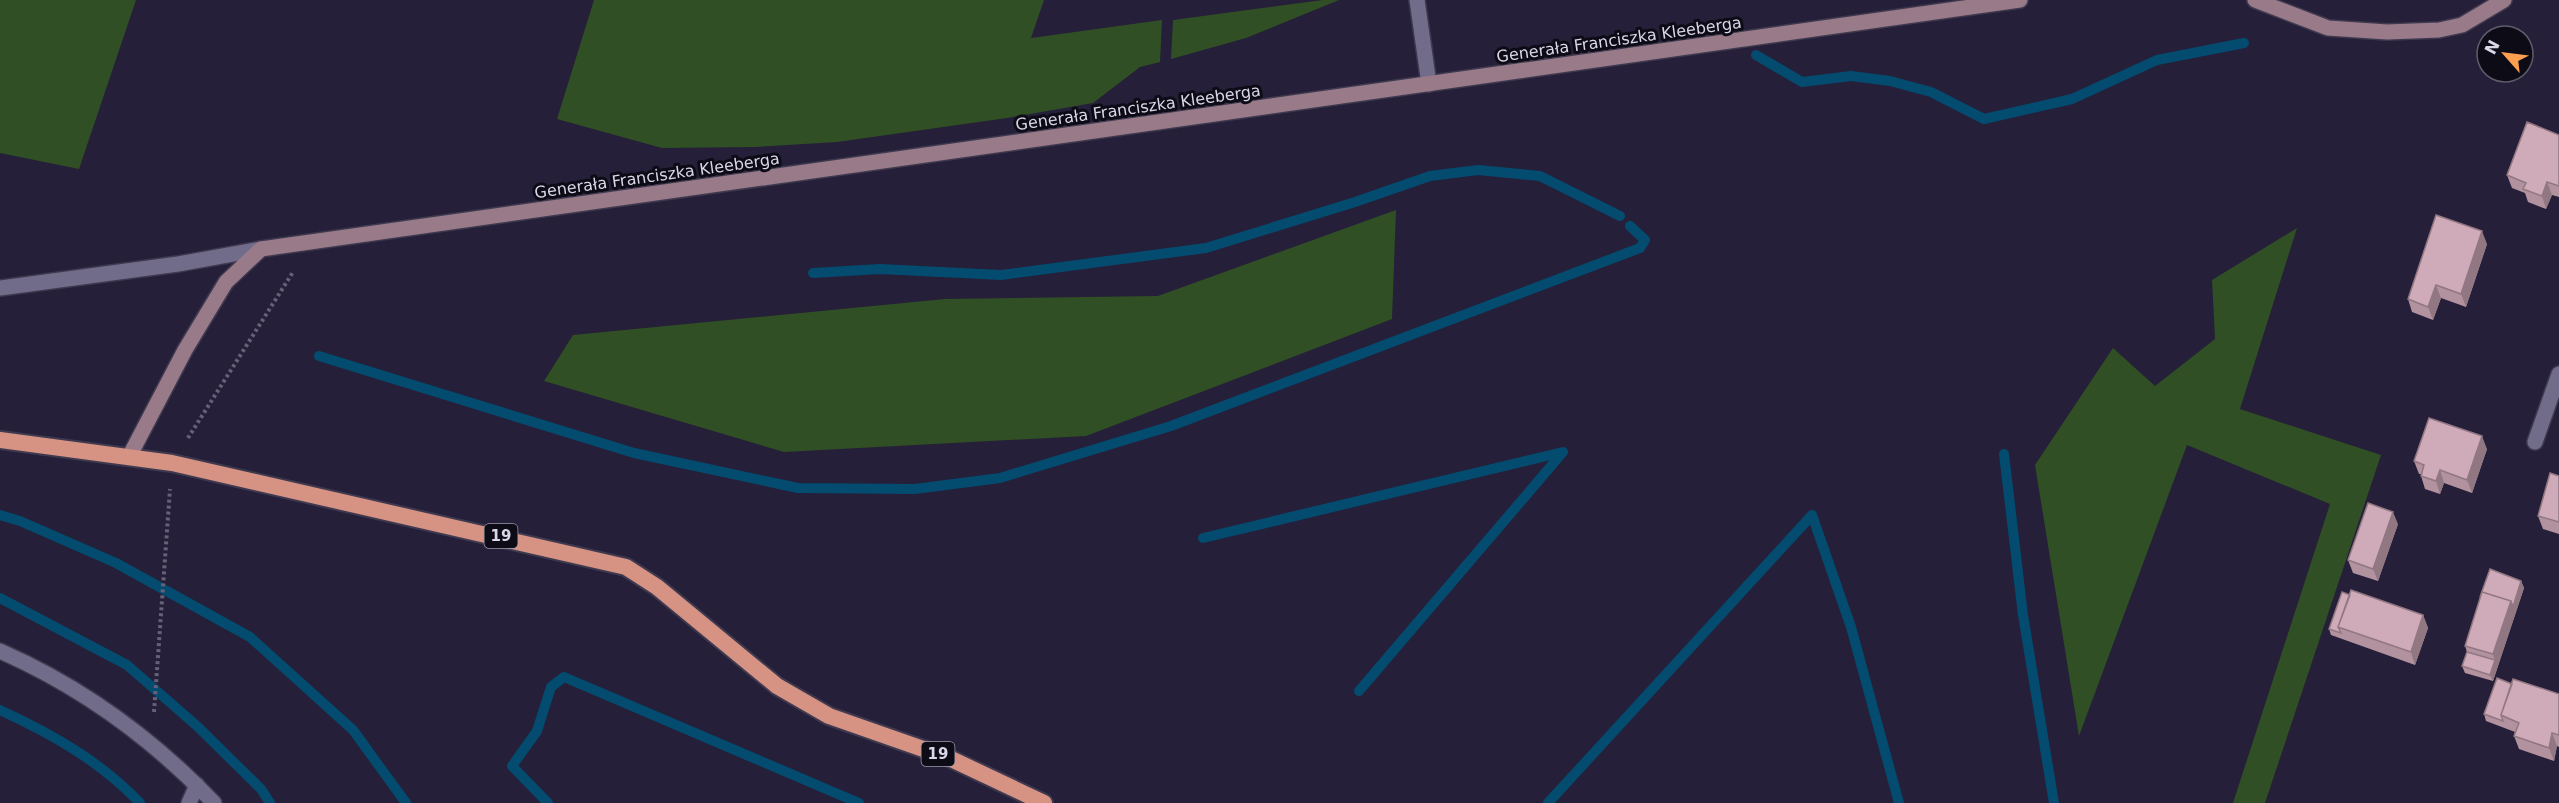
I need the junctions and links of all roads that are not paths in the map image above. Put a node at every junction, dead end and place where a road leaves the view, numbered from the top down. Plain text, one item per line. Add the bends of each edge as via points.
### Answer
1 (1417, 0) edge
2 (2020, 0) edge
3 (2255, 0) edge
4 (2504, 0) edge
5 (1429, 84) junction
6 (261, 249) junction
7 (0, 288) edge
8 (2559, 374) edge
9 (0, 440) edge
10 (2535, 442) dead end
11 (129, 457) junction
12 (0, 651) edge
13 (197, 785) junction
14 (189, 803) edge
15 (214, 803) edge
16 (1044, 803) edge

1 - 5 street
2 - 5 main road, Generała Franciszka Kleeberga
3 - 4 main road via 2328,28 2387,32 2462,25
5 - 6 main road, Generała Franciszka Kleeberga
6 - 7 street, Generała Franciszka Kleeberga
6 - 11 main road via 226,282
8 - 10 street
9 - 11 highway, 19
11 - 16 highway, 19 via 626,567 657,586 777,686 829,716 949,758
12 - 13 street via 71,686 114,714
13 - 14 street
13 - 15 street

